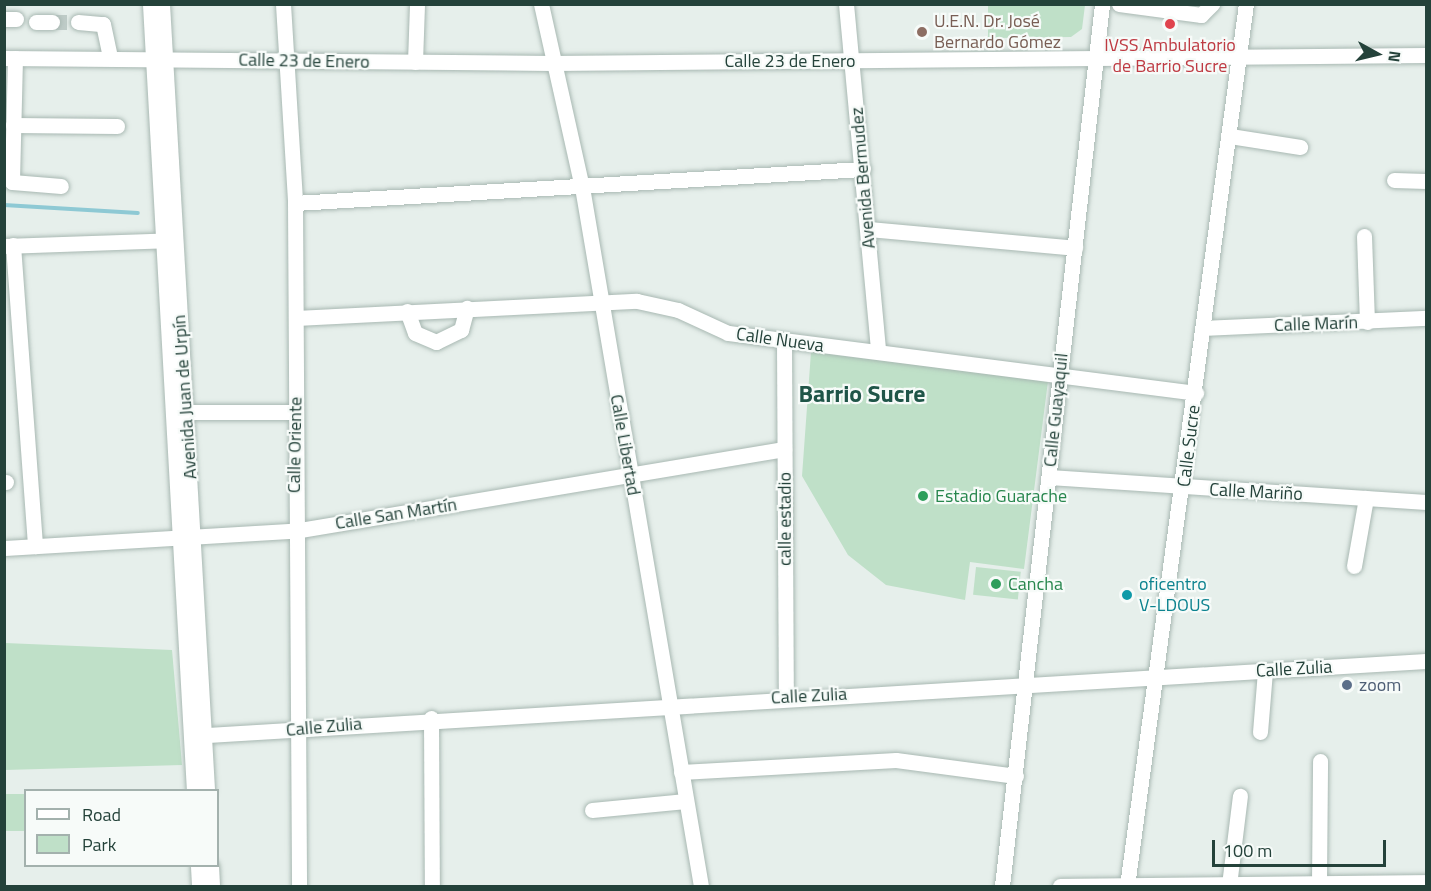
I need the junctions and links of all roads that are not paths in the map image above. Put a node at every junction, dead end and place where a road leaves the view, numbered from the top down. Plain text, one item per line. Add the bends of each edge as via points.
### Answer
1 (150, 4) edge
2 (162, 4) edge
3 (283, 4) edge
4 (417, 4) edge
5 (541, 4) edge
6 (846, 4) edge
7 (1102, 4) edge
8 (1212, 4) edge
9 (1246, 4) edge
10 (1121, 5) edge
11 (78, 22) tunnel mouth
12 (1426, 55) edge
13 (1240, 57) junction
14 (10, 58) edge
15 (110, 58) junction
16 (159, 58) junction
17 (1095, 58) junction
18 (852, 61) junction
19 (286, 62) junction
20 (415, 62) junction
21 (552, 63) junction
22 (13, 125) junction
23 (117, 126) dead end
24 (1230, 136) junction
25 (1300, 147) dead end
26 (863, 169) junction
27 (1394, 180) dead end
28 (1426, 181) edge
29 (61, 186) dead end
30 (582, 187) junction
31 (295, 203) junction
32 (868, 229) junction
33 (1364, 236) dead end
34 (170, 240) junction
35 (9, 245) edge
36 (1075, 248) junction
37 (600, 300) junction
38 (467, 308) junction
39 (407, 311) junction
40 (11, 315) edge
41 (296, 318) junction
42 (1426, 318) edge
43 (1367, 322) junction
44 (1204, 328) junction
45 (784, 341) junction
46 (878, 352) junction
47 (1060, 375) junction
48 (1196, 393) junction
49 (180, 412) junction
50 (295, 412) junction
51 (784, 449) junction
52 (630, 475) junction
53 (1049, 477) junction
54 (1184, 488) junction
55 (1366, 498) junction
56 (1426, 501) edge
57 (294, 531) junction
58 (188, 538) junction
59 (35, 546) junction
60 (4, 548) edge
61 (1354, 566) dead end
62 (1426, 662) edge
63 (1265, 671) junction
64 (1157, 678) junction
65 (1025, 687) junction
66 (786, 697) junction
67 (670, 704) junction
68 (432, 718) junction
69 (296, 730) junction
70 (1260, 732) dead end
71 (198, 736) junction
72 (1320, 761) dead end
73 (681, 772) junction
74 (1016, 776) junction
75 (194, 789) edge
76 (207, 789) edge
77 (1240, 796) dead end
78 (687, 801) junction
79 (592, 810) dead end
80 (198, 867) edge
81 (211, 867) edge
82 (1426, 882) edge
83 (1319, 883) junction
84 (1127, 885) edge
85 (1229, 885) junction
86 (199, 886) edge
87 (212, 886) edge
88 (299, 886) edge
89 (432, 886) edge
90 (700, 886) edge
91 (1002, 886) edge
92 (1060, 886) edge

1 - 16 street, Avenida Juan de Urpín
2 - 16 street, Avenida Juan de Urpín
3 - 19 street, Calle Oriente
4 - 20 street
5 - 21 street, Calle Libertad
6 - 18 street, Avenida Bermudez
7 - 17 street, Calle Guayaquil
8 - 10 street via 1201,15
9 - 13 street, Calle Sucre
11 - 15 street via 102,24
12 - 13 street, Calle 23 de Enero
13 - 17 street, Calle 23 de Enero
13 - 24 street, Calle Sucre
14 - 15 street
14 - 22 street
15 - 16 street
16 - 19 street, Calle 23 de Enero
16 - 34 street, Avenida Juan de Urpín
17 - 18 street, Calle 23 de Enero
17 - 36 street, Calle Guayaquil
18 - 21 street, Calle 23 de Enero
18 - 26 street, Avenida Bermudez
19 - 20 street, Calle 23 de Enero
19 - 31 street, Calle Oriente
20 - 21 street, Calle 23 de Enero
21 - 30 street, Calle Libertad
22 - 23 street
22 - 29 street via 12,182
24 - 25 street
24 - 44 street, Calle Sucre
26 - 30 street
26 - 32 street, Avenida Bermudez
27 - 28 street
30 - 31 street
30 - 37 street, Calle Libertad
31 - 41 street, Calle Oriente
32 - 36 street
32 - 46 street, Avenida Bermudez
33 - 43 street
34 - 35 street
34 - 49 street, Avenida Juan de Urpín
35 - 40 street
36 - 47 street, Calle Guayaquil
37 - 38 street, Calle Nueva
37 - 45 street, Calle Nueva via 678,310 728,333
37 - 52 street, Calle Libertad
38 - 39 street, Calle Nueva
38 - 39 street via 461,330 436,342 415,333
39 - 41 street, Calle Nueva
40 - 59 street
41 - 50 street, Calle Oriente
42 - 43 street, Calle Marín
43 - 44 street, Calle Marín
44 - 48 street, Calle Sucre
45 - 46 street, Calle Nueva
45 - 51 street, calle estadio
46 - 47 street, Calle Nueva
47 - 48 street, Calle Nueva
47 - 53 street, Calle Guayaquil
48 - 54 street, Calle Sucre
49 - 50 street
49 - 58 street, Avenida Juan de Urpín
50 - 57 street, Calle Oriente
51 - 52 street, Calle San Martín
51 - 66 street, calle estadio
52 - 57 street, Calle San Martín
52 - 67 street, Calle Libertad
53 - 54 street, Calle Mariño
53 - 65 street, Calle Guayaquil
54 - 55 street, Calle Mariño
54 - 64 street, Calle Sucre
55 - 56 street, Calle Mariño
55 - 61 street
57 - 58 street, Calle San Martín
57 - 69 street, Calle Oriente
58 - 59 street, Calle San Martín
58 - 71 street, Avenida Juan de Urpín
59 - 60 street, Calle San Martín
62 - 63 street, Calle Zulia
63 - 64 street, Calle Zulia
63 - 70 street
64 - 65 street, Calle Zulia
64 - 84 street, Calle Sucre
65 - 66 street, Calle Zulia
65 - 74 street, Calle Guayaquil
66 - 67 street, Calle Zulia
67 - 68 street, Calle Zulia
67 - 73 street, Calle Libertad
68 - 69 street, Calle Zulia
68 - 89 street
69 - 71 street, Calle Zulia
69 - 88 street, Calle Oriente
71 - 75 street, Avenida Juan de Urpín
71 - 76 street, Avenida Juan de Urpín
72 - 83 street
73 - 74 street via 887,760
73 - 78 street, Calle Libertad
74 - 91 street, Calle Guayaquil
77 - 85 street
78 - 79 street
78 - 90 street, Calle Libertad
80 - 86 street
81 - 87 street
82 - 83 street
83 - 85 street
84 - 85 street
84 - 92 street

